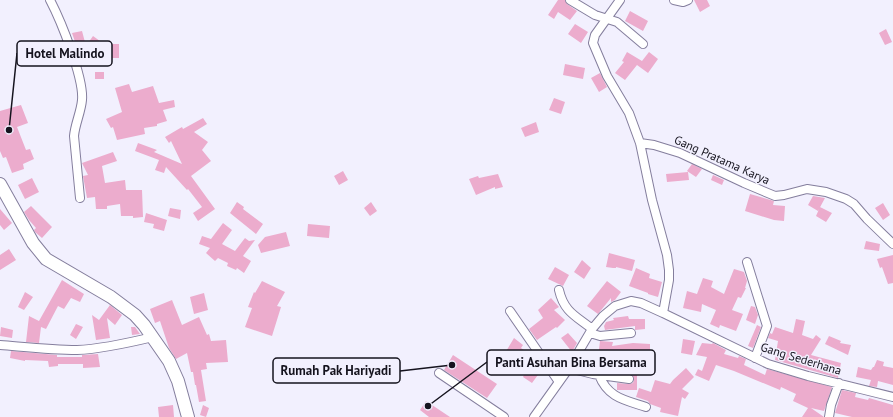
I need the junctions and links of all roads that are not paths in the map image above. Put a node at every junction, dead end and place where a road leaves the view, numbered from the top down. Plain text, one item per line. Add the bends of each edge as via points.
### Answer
1 (50, 0) edge
2 (570, 0) edge
3 (620, 0) edge
4 (674, 0) edge
5 (688, 0) edge
6 (607, 18) junction
7 (643, 44) dead end
8 (640, 143) junction
9 (0, 184) edge
10 (80, 198) dead end
11 (893, 244) edge
12 (748, 262) dead end
13 (559, 290) dead end
14 (510, 311) dead end
15 (663, 313) junction
16 (591, 331) junction
17 (631, 333) dead end
18 (153, 337) junction
19 (0, 345) edge
20 (755, 358) junction
21 (569, 368) junction
22 (439, 374) dead end
23 (599, 376) junction
24 (629, 379) dead end
25 (558, 382) junction
26 (840, 384) junction
27 (893, 397) edge
28 (646, 407) dead end
29 (188, 417) edge
30 (504, 417) edge
31 (534, 417) edge
32 (829, 417) edge

1 - 10 street via 70,47 82,90 82,102 74,129
2 - 6 street via 595,15
3 - 6 street
4 - 5 street
6 - 7 street via 620,24
6 - 8 street via 595,34 593,43 609,81 631,117
8 - 11 street, Gang Pratama Karya via 680,153 775,196 807,189 846,199
8 - 15 street via 667,255 669,280
9 - 18 main road via 33,243 46,259 111,297 135,315
12 - 20 street via 767,326
13 - 16 street via 562,301 569,311
14 - 25 street
15 - 16 street, Gang Sederhana via 641,303 621,303 603,316
15 - 20 street, Gang Sederhana
16 - 17 street via 600,336
16 - 21 street, Gang Sederhana
18 - 19 street via 94,349 76,350
18 - 29 main road via 169,361 178,381
20 - 26 street, Gang Sederhana
21 - 23 street
21 - 25 street, Gang Sederhana
22 - 30 street
23 - 24 street
23 - 28 street via 608,391
25 - 31 street, Gang Sederhana
26 - 27 street, Gang Sederhana
26 - 32 street

